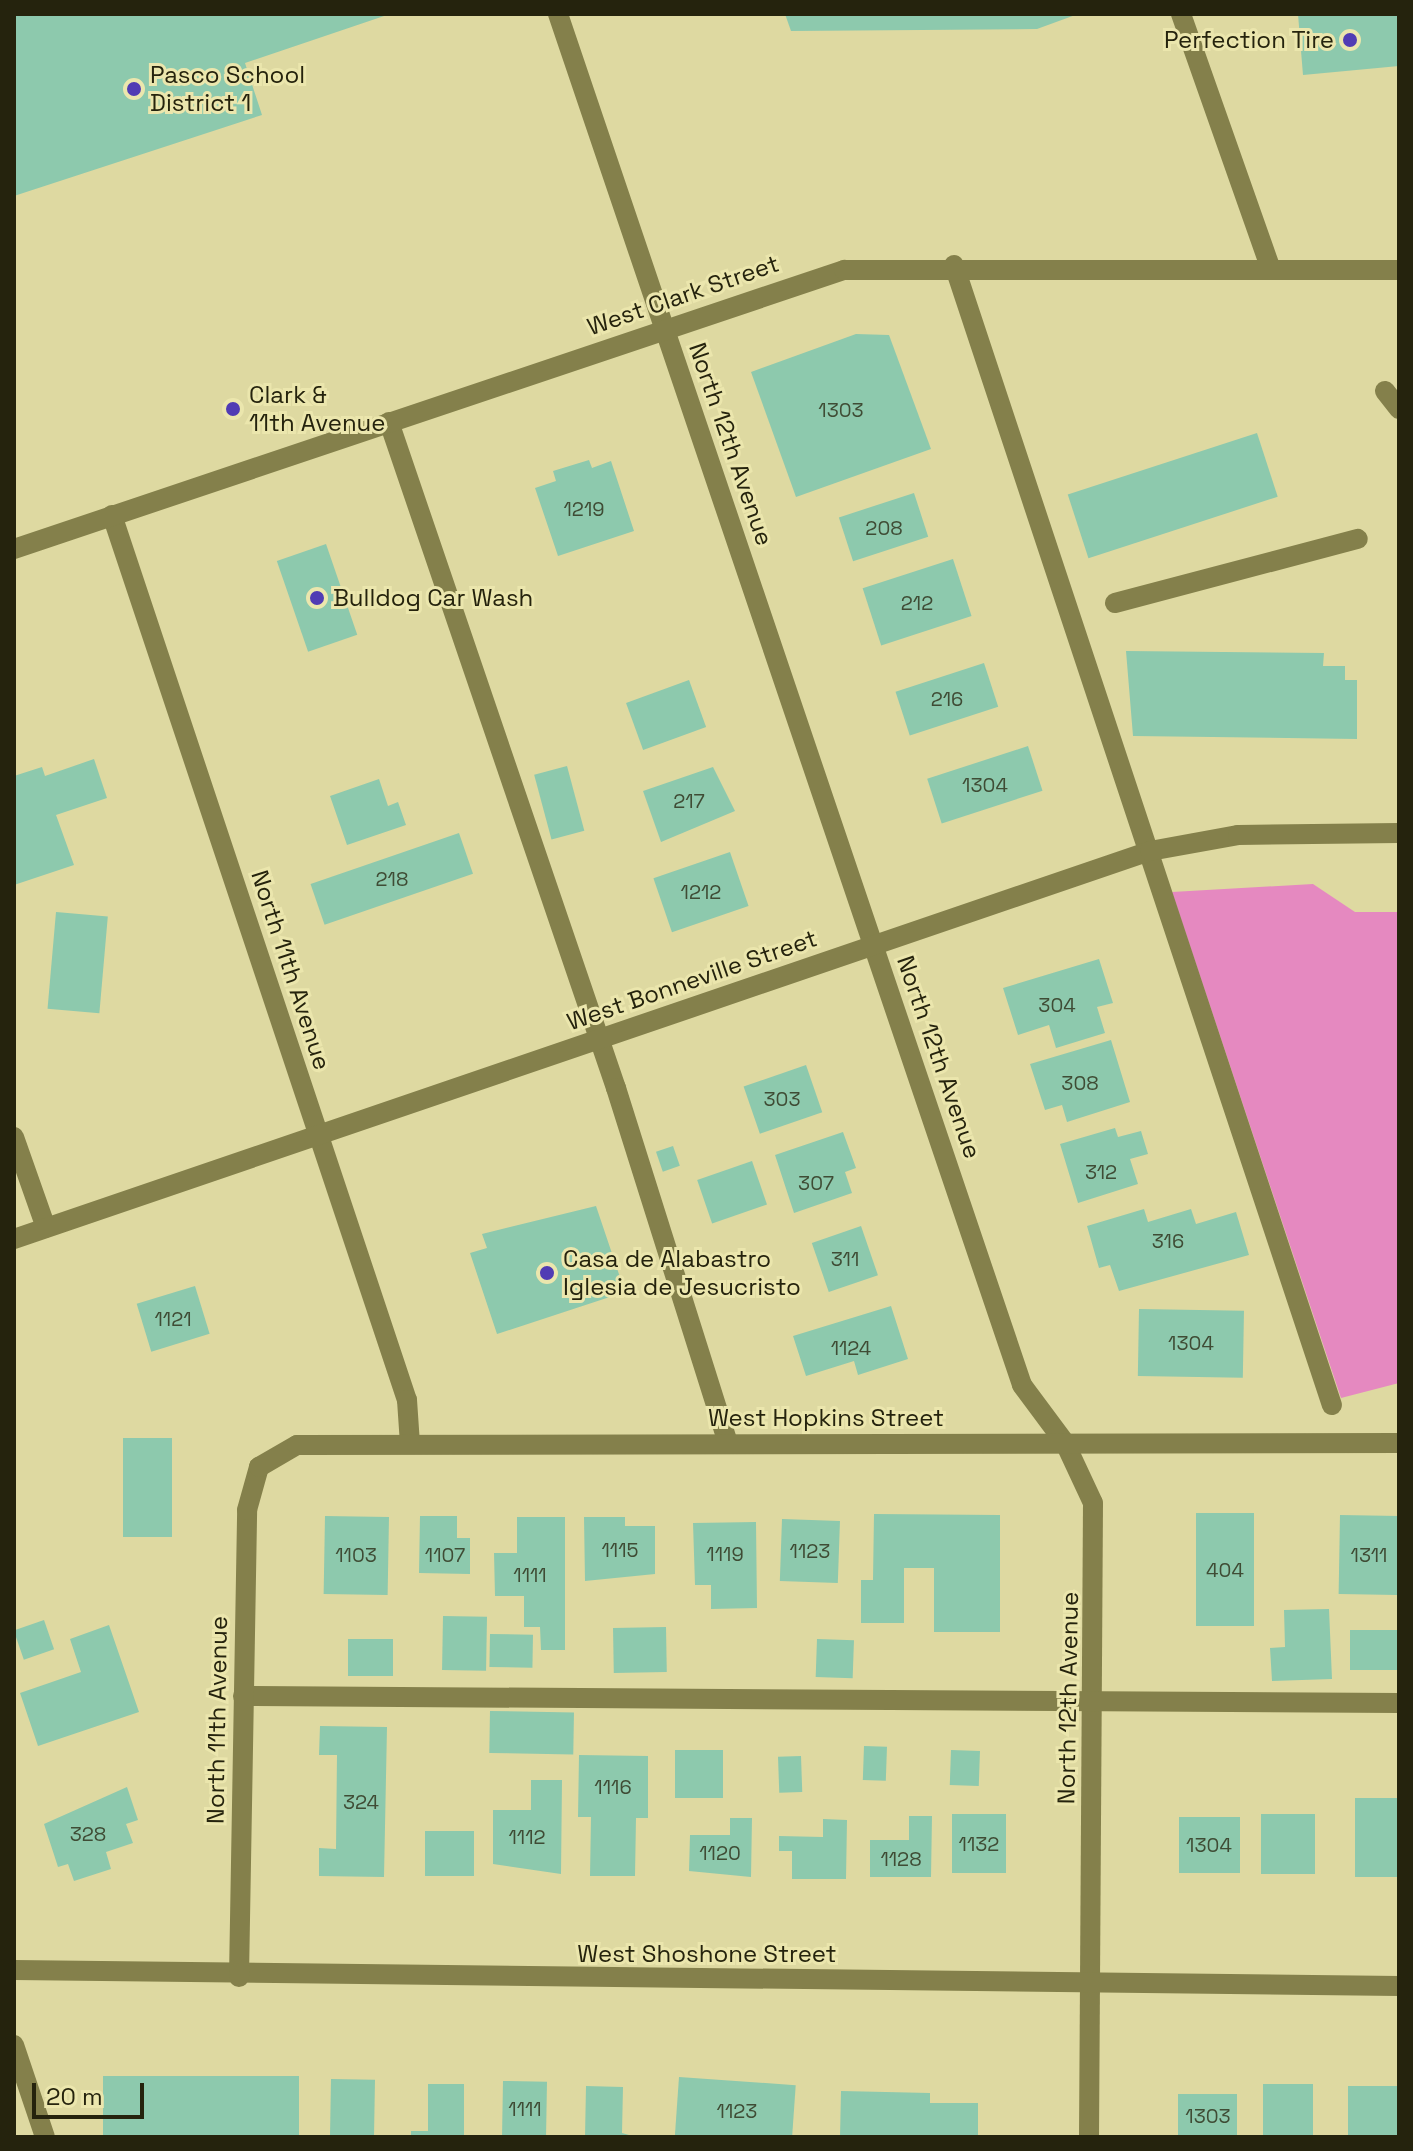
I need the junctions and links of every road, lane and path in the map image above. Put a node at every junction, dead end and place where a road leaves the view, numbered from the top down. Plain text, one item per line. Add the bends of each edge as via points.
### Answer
1 (558, 14) edge
2 (1181, 14) edge
3 (954, 265) junction
4 (1271, 269) junction
5 (1399, 270) edge
6 (665, 328) junction
7 (1385, 391) dead end
8 (1399, 409) edge
9 (389, 422) junction
10 (112, 515) junction
11 (1358, 539) dead end
12 (14, 549) edge
13 (1115, 603) dead end
14 (1399, 833) edge
15 (1150, 851) junction
16 (874, 946) junction
17 (597, 1040) junction
18 (319, 1136) junction
19 (14, 1137) edge
20 (46, 1228) junction
21 (14, 1239) edge
22 (1332, 1405) dead end
23 (1065, 1443) junction
24 (1399, 1443) edge
25 (410, 1444) junction
26 (728, 1444) junction
27 (259, 1467) joint
28 (243, 1696) junction
29 (1094, 1701) junction
30 (1399, 1703) edge
31 (14, 1970) edge
32 (239, 1977) junction
33 (1091, 1983) junction
34 (1399, 1986) edge
35 (14, 2045) edge
36 (45, 2137) edge
37 (1089, 2137) edge

1 - 6 street, North 12th Avenue
2 - 4 street
3 - 4 street, West Clark Street
3 - 6 street, West Clark Street via 844,270
3 - 15 street
4 - 5 street, West Clark Street
6 - 9 street, West Clark Street
6 - 16 street, North 12th Avenue
7 - 8 street
9 - 10 street, West Clark Street
9 - 17 street
10 - 12 street, West Clark Street
10 - 18 street, North 11th Avenue
11 - 13 street
14 - 15 street, West Bonneville Street via 1238,835
15 - 16 street, West Bonneville Street
15 - 22 street
16 - 17 street, West Bonneville Street
16 - 23 street, North 12th Avenue via 1022,1385
17 - 18 street, West Bonneville Street
17 - 26 street
18 - 20 street, West Bonneville Street
18 - 25 street, North 11th Avenue via 407,1400
19 - 20 street
20 - 21 street, West Bonneville Street
23 - 24 street, West Hopkins Street
23 - 26 street, West Hopkins Street
23 - 29 street, North 12th Avenue via 1093,1503
25 - 26 street, West Hopkins Street
25 - 27 street, West Hopkins Street via 297,1445
27 - 28 street, North 11th Avenue via 247,1510
28 - 29 street
28 - 32 street, North 11th Avenue
29 - 30 street
29 - 33 street, North 12th Avenue
31 - 32 street, West Shoshone Street
32 - 33 street, West Shoshone Street
33 - 34 street, West Shoshone Street
33 - 37 street, North 12th Avenue
35 - 36 street

